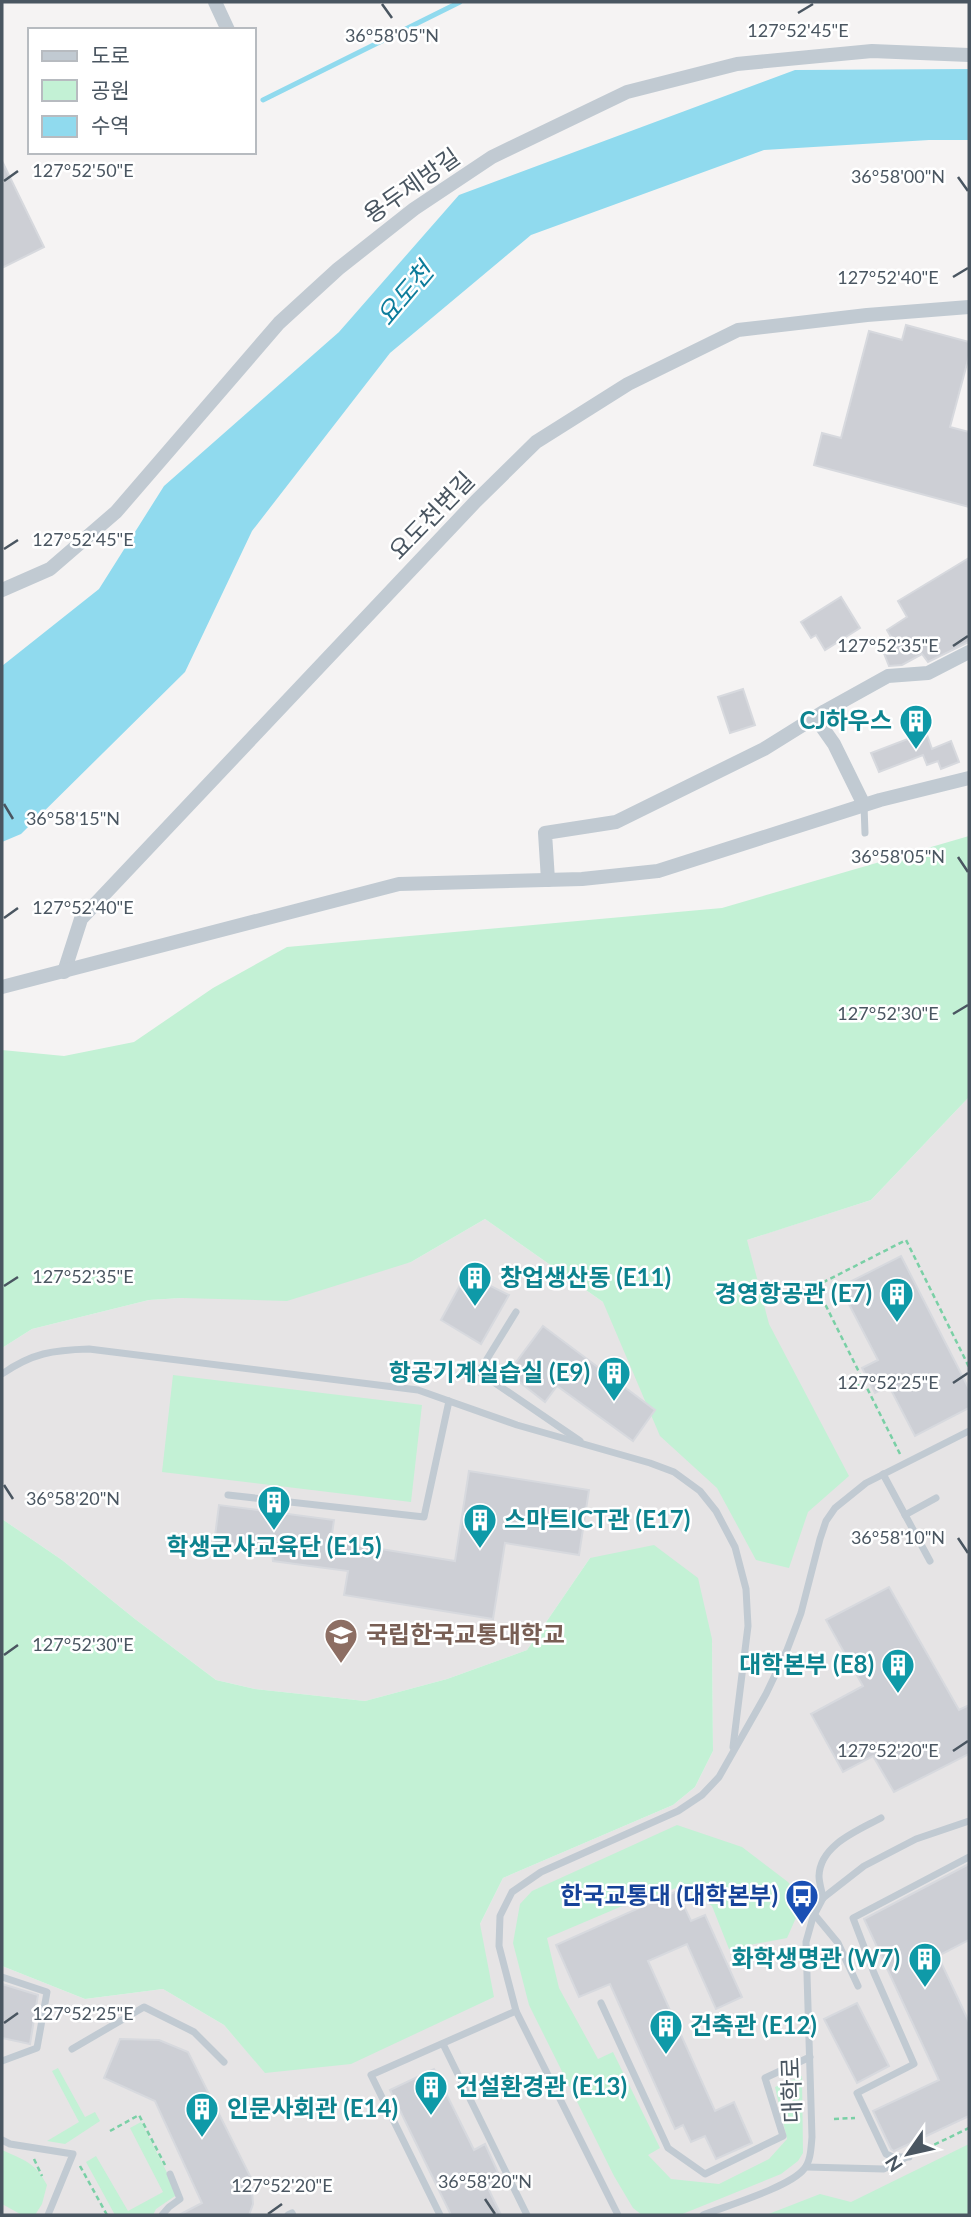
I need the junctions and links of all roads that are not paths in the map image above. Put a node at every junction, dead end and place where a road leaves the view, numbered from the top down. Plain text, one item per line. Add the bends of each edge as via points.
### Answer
1 (215, 2) edge
2 (227, 28) edge
3 (969, 55) edge
4 (969, 307) edge
5 (2, 590) edge
6 (969, 652) edge
7 (816, 717) junction
8 (969, 778) edge
9 (864, 805) junction
10 (865, 833) dead end
11 (548, 880) junction
12 (64, 972) junction
13 (2, 987) edge
14 (516, 1312) dead end
15 (2, 1374) edge
16 (449, 1401) junction
17 (969, 1431) edge
18 (586, 1446) junction
19 (883, 1474) junction
20 (229, 1495) dead end
21 (936, 1499) dead end
22 (905, 1515) junction
23 (930, 1561) dead end
24 (733, 1751) junction
25 (880, 1818) dead end
26 (969, 1821) edge
27 (969, 1857) edge
28 (823, 1898) junction
29 (814, 1914) junction
30 (2, 1977) edge
31 (858, 1986) dead end
32 (601, 2003) dead end
33 (516, 2011) junction
34 (443, 2044) junction
35 (72, 2049) dead end
36 (810, 2057) junction
37 (2, 2060) edge
38 (224, 2062) dead end
39 (2, 2140) edge
40 (806, 2167) junction
41 (170, 2174) road end
42 (48, 2215) edge
43 (163, 2215) edge
44 (440, 2215) edge
45 (527, 2215) edge
46 (618, 2215) edge
47 (702, 2215) edge

1 - 2 street
3 - 5 street, 용두제방길 via 872,51 737,64 627,92 492,157 414,209 338,269 279,323 116,512 50,569
4 - 12 street, 요도천변길 via 738,330 628,384 536,442 81,919
6 - 7 street via 928,673 888,676
7 - 9 street
7 - 11 street via 764,749 616,822 545,833
8 - 9 street
9 - 10 lane
9 - 11 street via 658,871
11 - 12 street via 399,884
12 - 13 street
14 - 18 lane via 479,1371
15 - 16 lane via 41,1353 89,1349 418,1390
16 - 18 lane
16 - 20 lane via 424,1517
17 - 19 lane
18 - 24 lane via 674,1472 700,1491 735,1548 746,1589 748,1626
19 - 22 lane
19 - 24 lane via 854,1491 826,1521 787,1650
21 - 22 lane
22 - 23 lane
24 - 33 lane via 719,1777 678,1811 541,1872 512,1892 500,1916 499,1946
25 - 28 lane via 826,1855 819,1877
26 - 28 lane, 대학로 via 916,1839 875,1860
27 - 40 lane via 853,1918 914,2064 857,2093 886,2154 909,2157 884,2169
28 - 29 lane, 대학로
29 - 31 lane via 838,1943
29 - 36 lane, 대학로 via 806,1942
30 - 37 lane via 47,1992 37,2048
32 - 36 lane via 668,2148 705,2174 783,2136 765,2078
33 - 34 lane
33 - 46 lane
34 - 44 lane via 370,2076
34 - 45 lane
35 - 38 lane via 144,2007 194,2032
36 - 40 lane, 대학로 via 812,2137
39 - 42 lane via 73,2154
40 - 47 lane via 779,2185
41 - 43 lane via 180,2199

